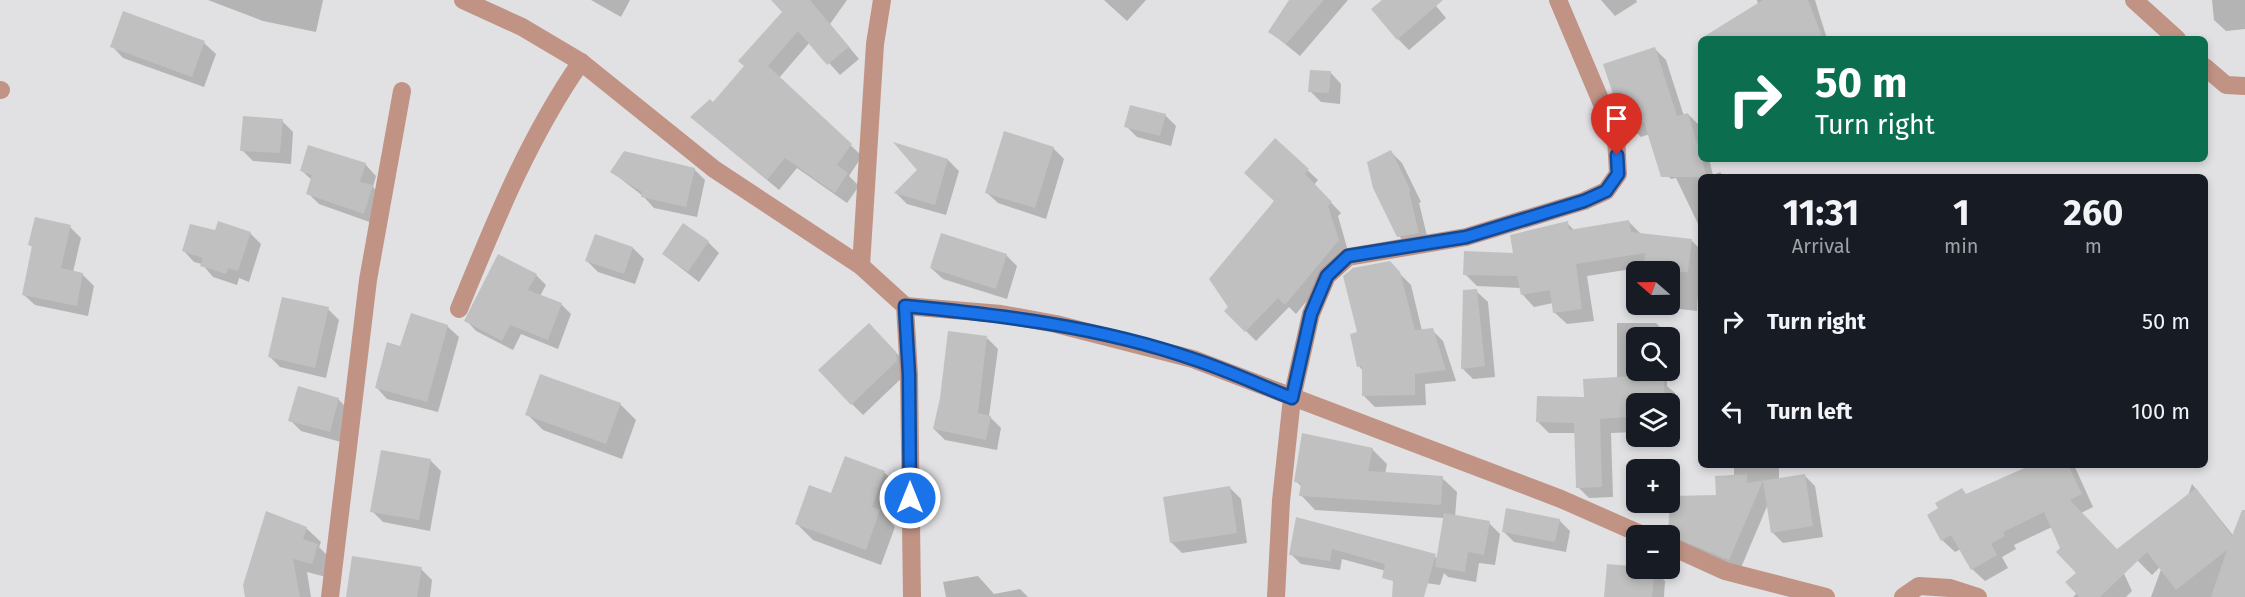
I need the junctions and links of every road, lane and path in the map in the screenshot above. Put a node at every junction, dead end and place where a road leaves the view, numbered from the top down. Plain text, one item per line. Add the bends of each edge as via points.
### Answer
1 (463, 0) edge
2 (882, 0) edge
3 (1558, 0) edge
4 (2134, 0) edge
5 (2174, 36) edge
6 (580, 62) junction
7 (2208, 70) edge
8 (2245, 86) edge
9 (402, 91) dead end
10 (861, 266) junction
11 (905, 306) junction
12 (459, 309) dead end
13 (1292, 398) junction
14 (1626, 528) edge
15 (1680, 551) edge
16 (330, 597) edge
17 (912, 597) edge
18 (1276, 597) edge
19 (1826, 597) edge
20 (1903, 597) edge
21 (1978, 597) edge

1 - 6 street via 522,27
2 - 10 street via 875,44
3 - 13 street via 1616,137 1618,174 1606,191 1584,201 1466,237 1348,256 1327,276 1311,314
4 - 5 street
6 - 10 street via 714,170
6 - 12 street via 531,144
7 - 8 street via 2226,85
9 - 16 street via 368,280
10 - 11 street
11 - 13 street via 1001,314 1056,324 1193,358
11 - 17 street
13 - 14 street via 1561,499
13 - 18 street
15 - 19 street via 1725,571
20 - 21 street via 1919,586 1950,588

